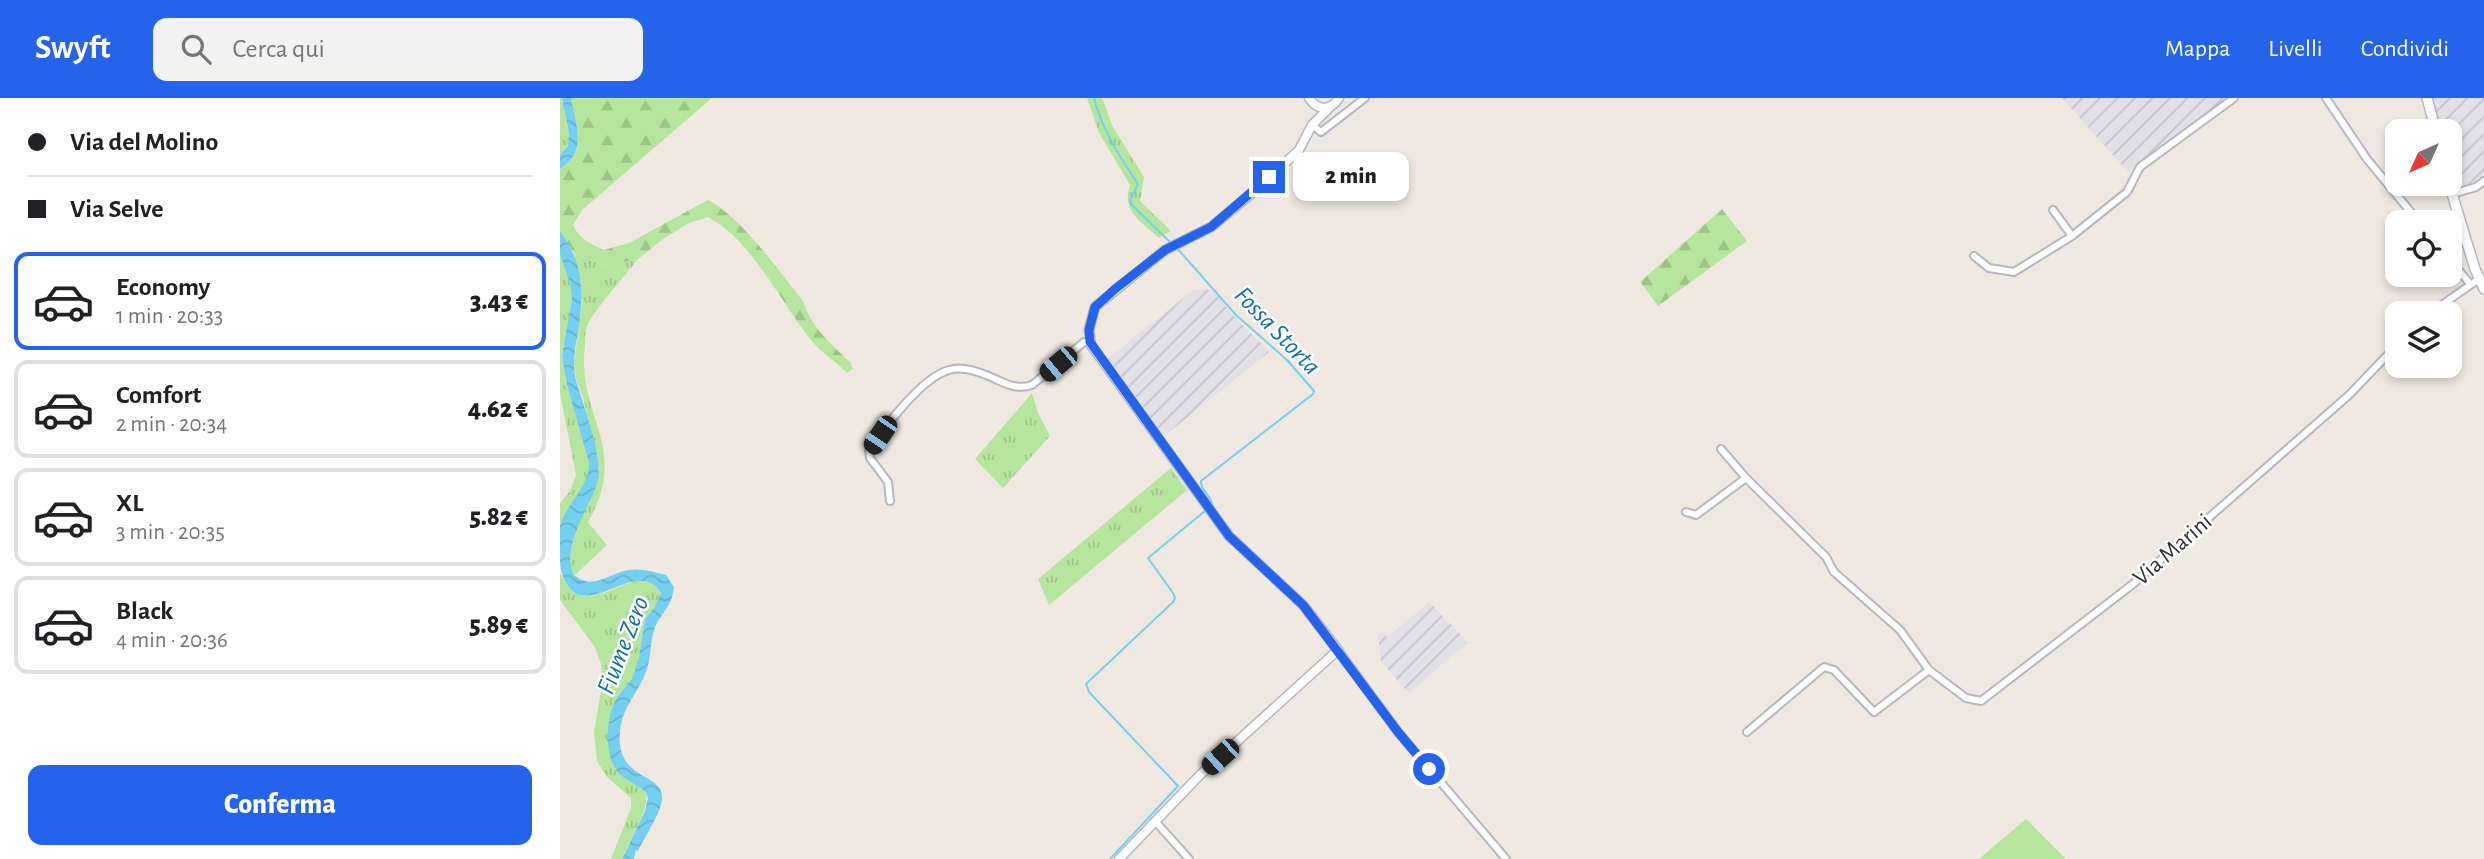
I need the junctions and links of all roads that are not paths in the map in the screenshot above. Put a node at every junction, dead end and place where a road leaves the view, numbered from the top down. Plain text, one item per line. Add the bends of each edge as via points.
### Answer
1 (1339, 98) edge
2 (1365, 98) edge
3 (2234, 98) edge
4 (2326, 98) edge
5 (2427, 98) edge
6 (1311, 101) edge
7 (1329, 108) junction
8 (2433, 119) edge
9 (1312, 125) junction
10 (2484, 181) edge
11 (2462, 188) edge
12 (2453, 196) edge
13 (2053, 210) dead end
14 (2409, 210) edge
15 (2072, 236) junction
16 (1974, 256) dead end
17 (2462, 270) edge
18 (2474, 281) junction
19 (2484, 289) edge
20 (2446, 301) edge
21 (1090, 342) junction
22 (2385, 358) edge
23 (1721, 449) dead end
24 (1746, 478) junction
25 (890, 501) dead end
26 (1686, 512) dead end
27 (1338, 650) junction
28 (1929, 670) junction
29 (1747, 732) dead end
30 (1155, 821) junction
31 (1119, 859) edge
32 (1189, 859) edge
33 (1506, 859) edge

1 - 7 street
2 - 9 street via 1321,132
3 - 15 street via 2140,167 2127,192
4 - 14 street
5 - 8 main road
6 - 7 street
6 - 9 street
7 - 9 street
9 - 21 street via 1299,150 1255,191 1211,227 1165,250 1095,307
10 - 11 street
12 - 18 main road
13 - 15 street
15 - 16 street via 2014,272 1989,268
17 - 18 street
18 - 19 main road
18 - 20 street
21 - 25 street via 1026,387 966,369 936,376 899,410 869,450 888,482
21 - 27 street via 1237,546 1303,605
22 - 28 street, Via Marini via 2349,395 2133,584 1981,701 1966,698
23 - 24 street, Via Marini
24 - 26 street via 1696,515
24 - 28 street, Via Marini via 1826,557 1834,572 1900,630
27 - 30 street
27 - 33 street via 1398,732
28 - 29 street via 1874,712 1834,670 1824,667
30 - 31 street
30 - 32 street

